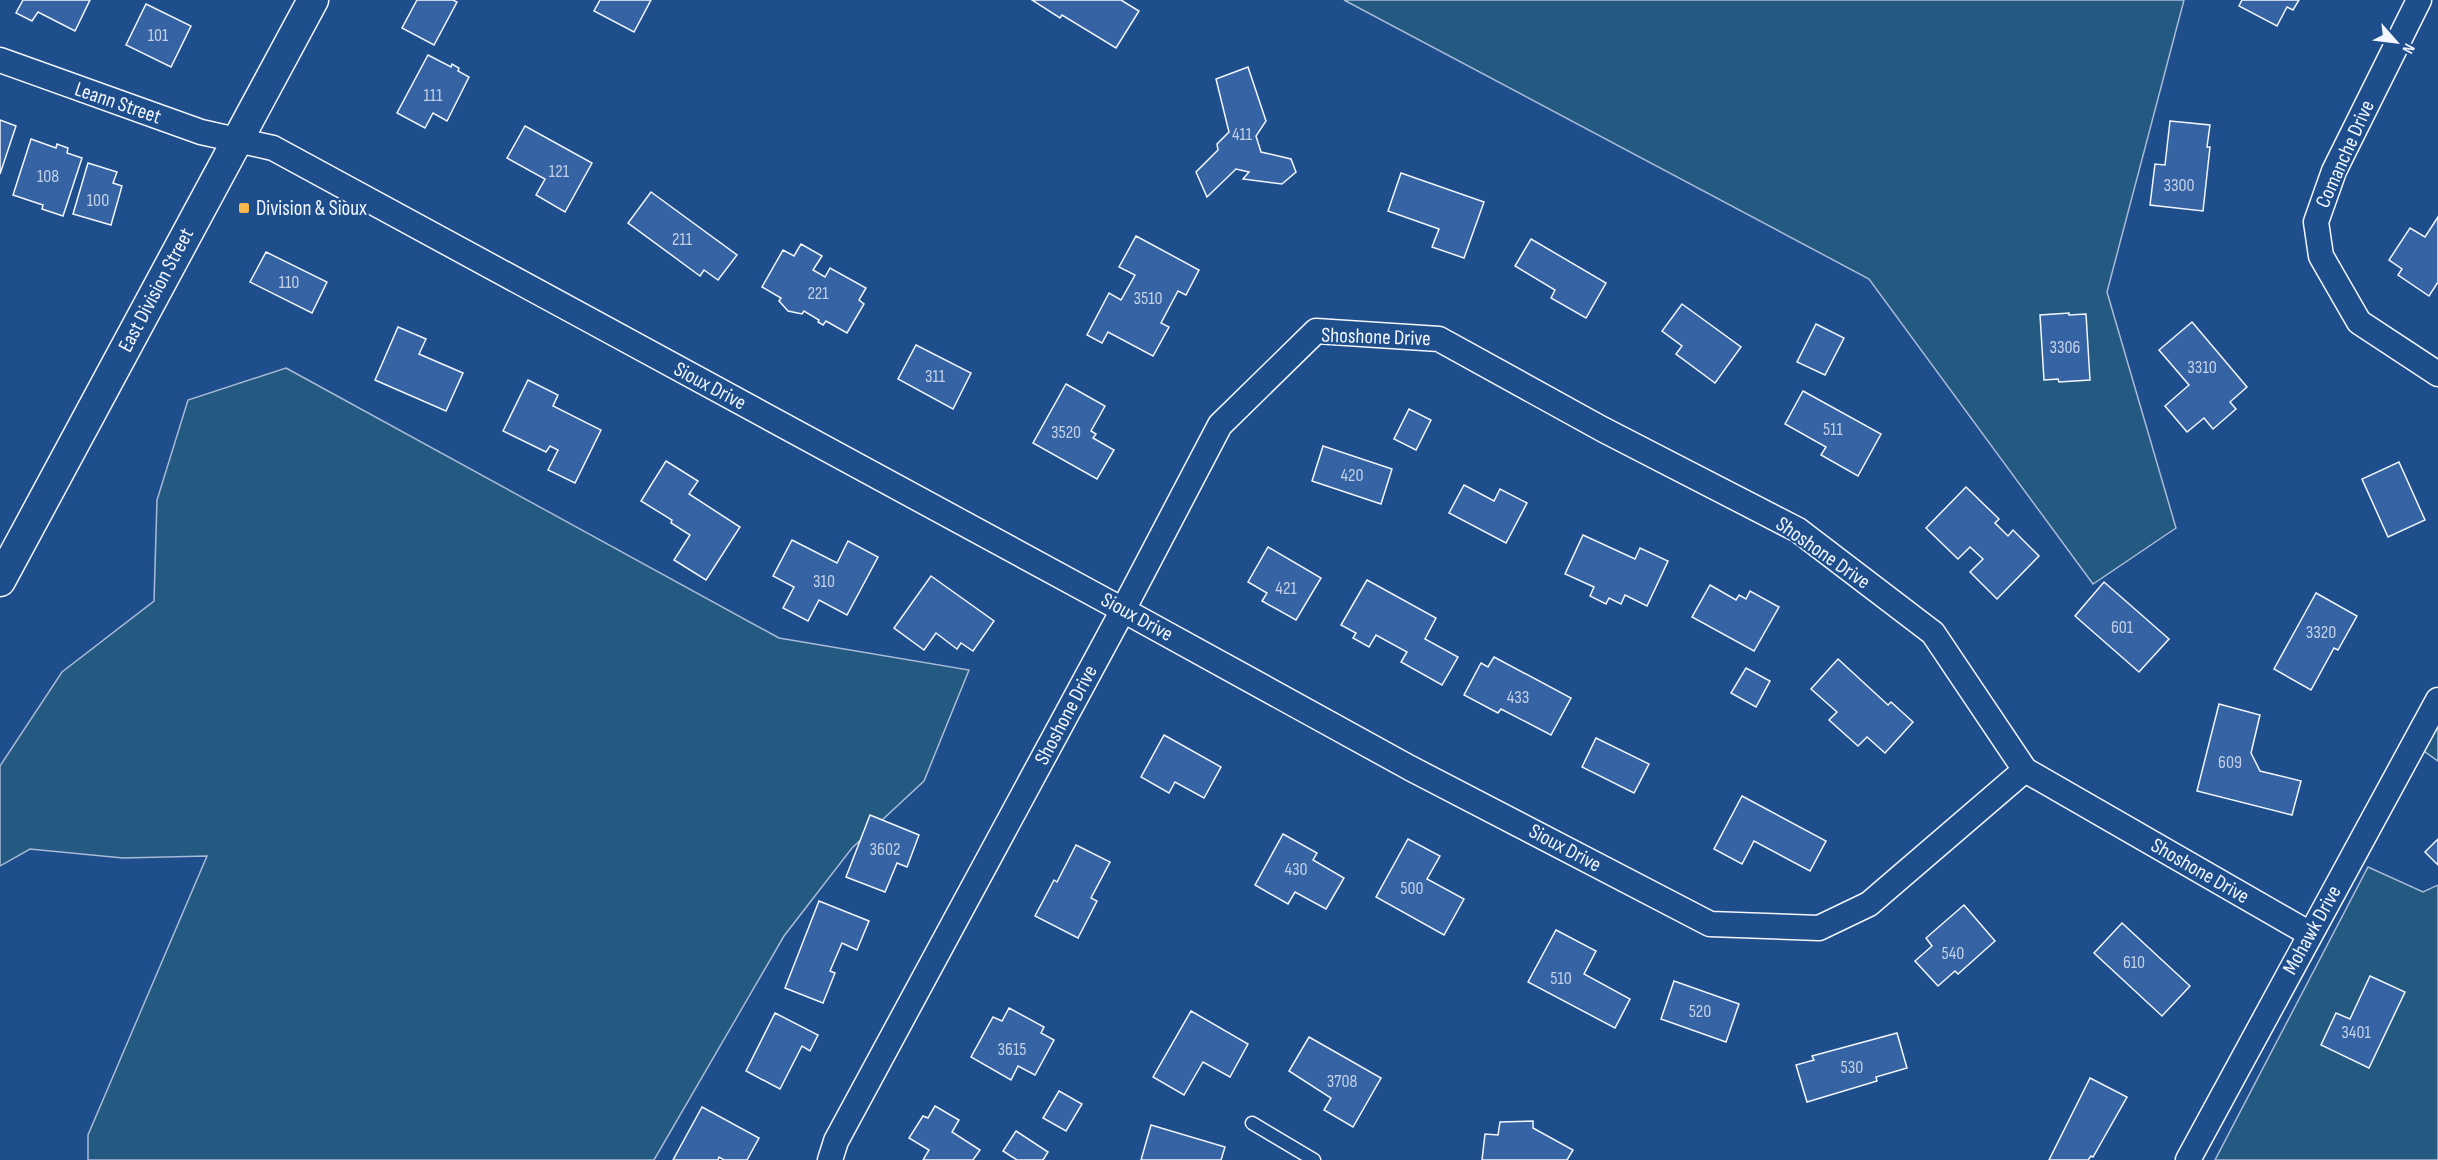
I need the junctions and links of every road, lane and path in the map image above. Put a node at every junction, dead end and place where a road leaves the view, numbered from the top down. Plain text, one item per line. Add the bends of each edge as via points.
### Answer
1 (313, 0) edge
2 (2419, 0) edge
3 (0, 60) edge
4 (237, 140) junction
5 (2438, 374) edge
6 (0, 581) edge
7 (1123, 610) junction
8 (2438, 700) edge
9 (2025, 770) junction
10 (2310, 934) junction
11 (1251, 1123) dead end
12 (830, 1160) edge
13 (1314, 1160) edge
14 (2188, 1160) edge

1 - 4 street, East Division Street
2 - 5 street, Comanche Drive via 2334,171 2316,222 2322,256 2359,322
3 - 4 street, Leann Street via 201,132
4 - 6 street, East Division Street
4 - 7 street, Sioux Drive via 273,148
7 - 9 street, Sioux Drive via 1410,768 1710,924 1819,928 1869,904
7 - 9 street, Shoshone Drive via 1220,425 1316,331 1439,339 1798,530 1933,633
7 - 12 street, Shoshone Drive via 836,1141
8 - 10 street, Mohawk Drive
9 - 10 street, Shoshone Drive
10 - 14 street, Mohawk Drive
11 - 13 lane

